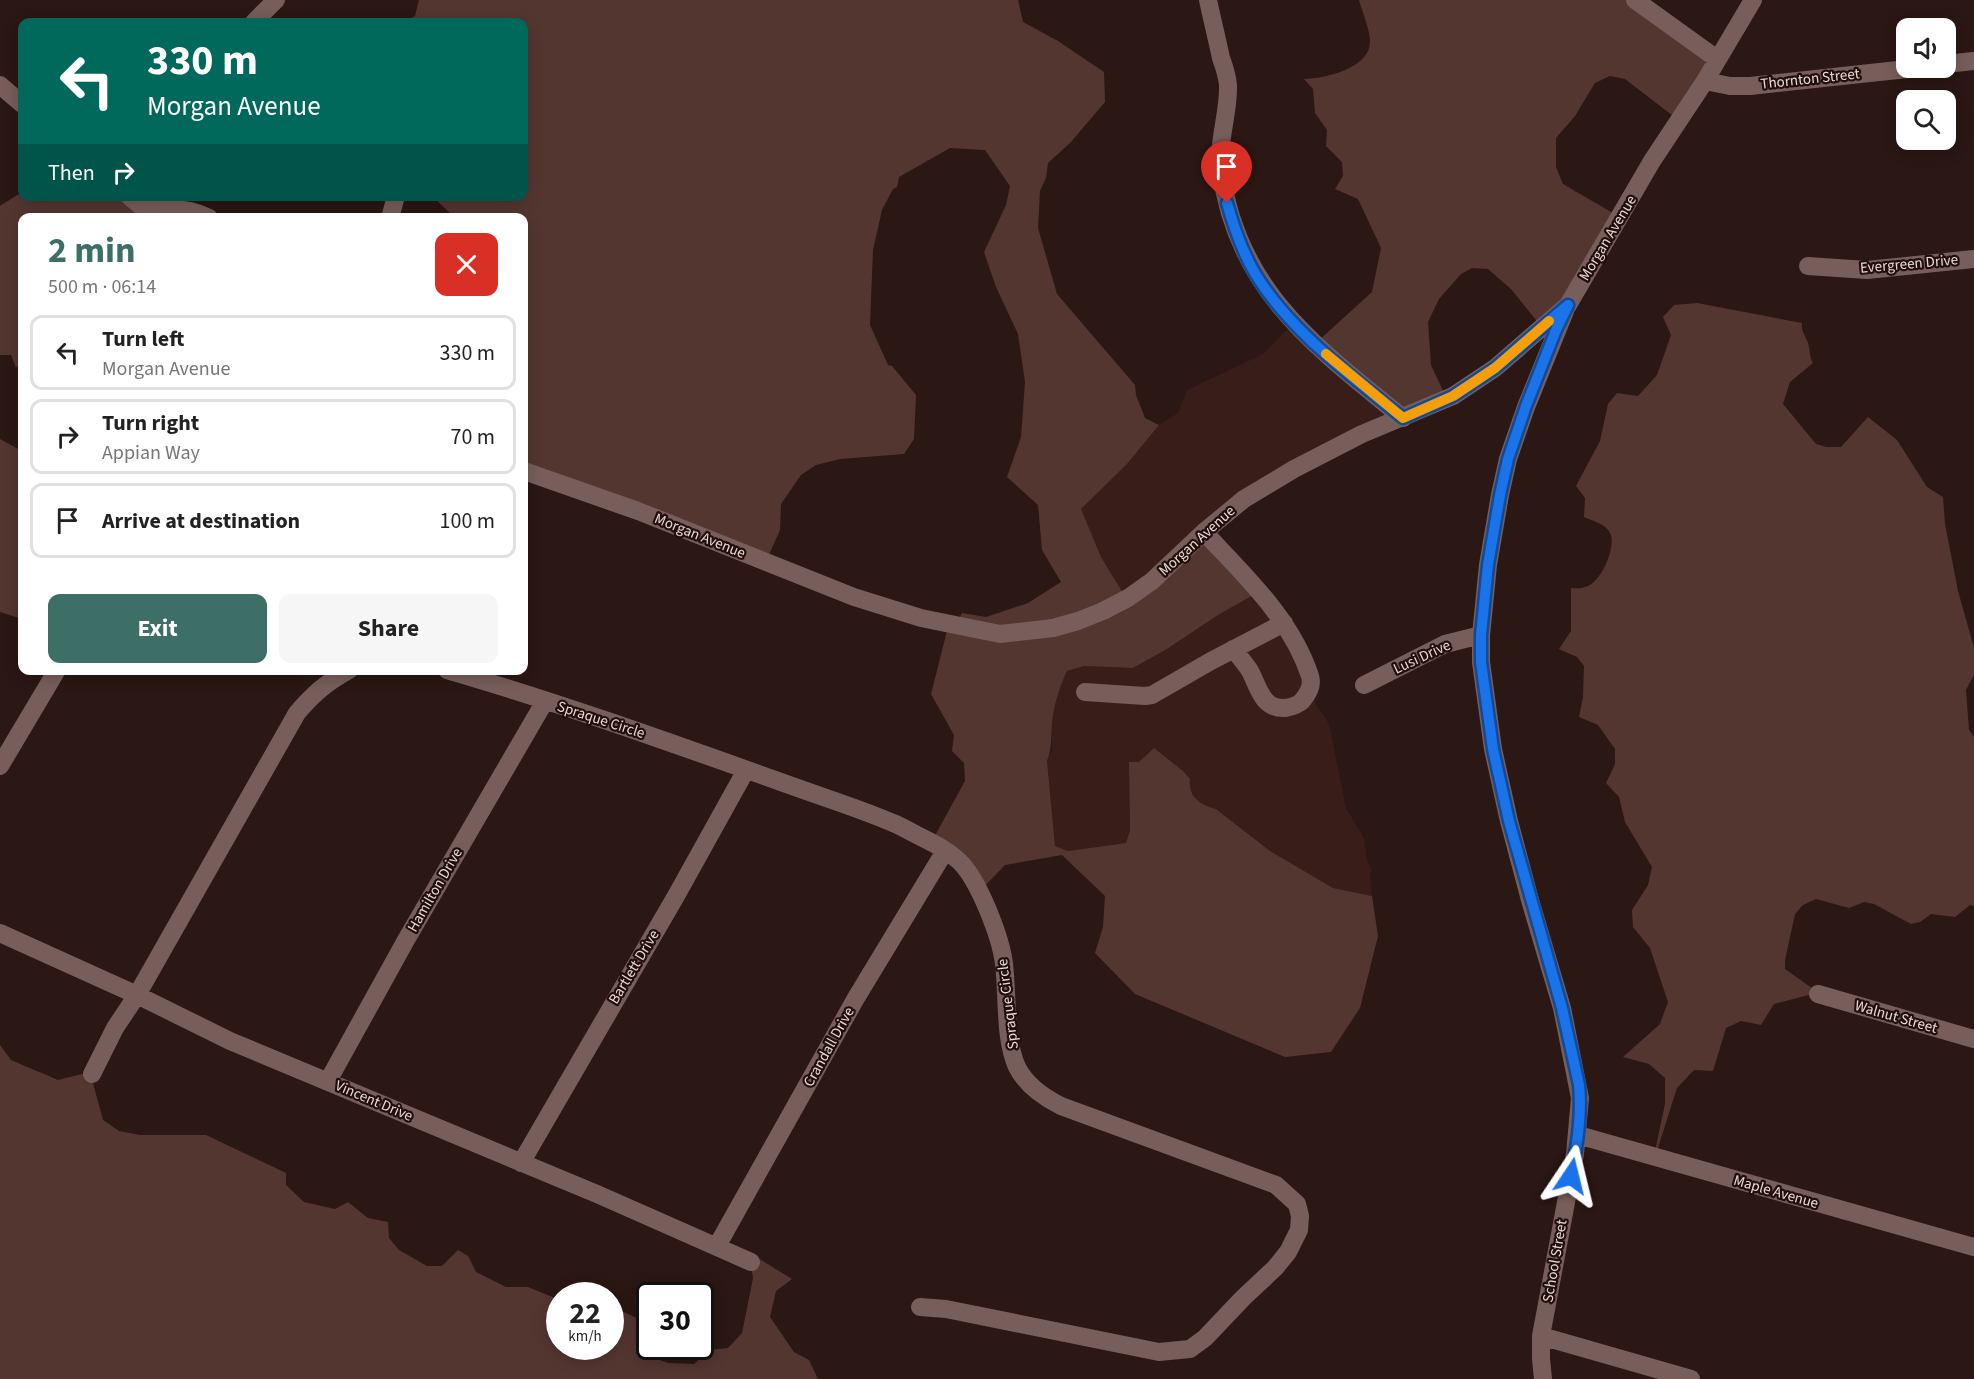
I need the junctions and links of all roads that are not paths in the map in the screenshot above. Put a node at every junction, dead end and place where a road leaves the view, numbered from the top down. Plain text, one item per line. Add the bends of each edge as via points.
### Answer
1 (276, 0) edge
2 (1208, 0) edge
3 (1635, 0) edge
4 (1753, 0) edge
5 (258, 18) edge
6 (1717, 59) junction
7 (1973, 61) edge
8 (1956, 63) edge
9 (1896, 70) edge
10 (1705, 81) junction
11 (0, 85) edge
12 (18, 101) edge
13 (135, 201) edge
14 (148, 213) edge
15 (152, 213) edge
16 (200, 213) edge
17 (1974, 259) edge
18 (1808, 266) dead end
19 (1568, 305) junction
20 (1403, 418) junction
21 (528, 472) edge
22 (1204, 532) junction
23 (1284, 623) junction
24 (1481, 635) junction
25 (1233, 649) junction
26 (54, 675) edge
27 (340, 675) edge
28 (464, 675) edge
29 (1364, 685) dead end
30 (1085, 692) dead end
31 (545, 701) junction
32 (0, 766) edge
33 (746, 770) junction
34 (945, 851) junction
35 (0, 933) edge
36 (1818, 994) dead end
37 (137, 995) junction
38 (1974, 1039) edge
39 (92, 1074) dead end
40 (328, 1081) junction
41 (1578, 1135) junction
42 (521, 1163) junction
43 (717, 1246) junction
44 (1974, 1247) edge
45 (752, 1262) dead end
46 (920, 1307) dead end
47 (1541, 1336) junction
48 (1543, 1379) edge
49 (1691, 1379) edge

1 - 5 street
2 - 20 street via 1228,84 1221,168 1237,238 1270,296 1304,333
3 - 6 street
4 - 6 street, Morgan Avenue
6 - 10 street, Morgan Avenue
7 - 8 street
9 - 10 street, Thornton Street via 1750,86
10 - 19 street, Morgan Avenue via 1652,161
11 - 12 street
13 - 14 street
15 - 16 street via 167,207
17 - 18 street, Evergreen Drive via 1867,270
19 - 20 street, Morgan Avenue via 1495,368 1453,396
19 - 24 street, School Street via 1508,459 1488,565
20 - 22 street, Morgan Avenue via 1294,469 1244,499
21 - 22 street, Morgan Avenue via 639,511 854,597 921,618 1000,634 1053,628 1103,611 1152,581
22 - 23 street
23 - 25 street
23 - 25 street via 1311,679 1300,703 1282,708 1267,703
24 - 29 street, Lusi Drive via 1445,644
24 - 41 street, School Street via 1492,738 1507,811 1562,1008 1579,1085
25 - 30 street via 1152,695
26 - 32 street
27 - 37 street via 314,693 297,713
28 - 31 street, Spraque Circle
31 - 33 street, Spraque Circle
31 - 40 street, Hamilton Drive
33 - 34 street, Spraque Circle via 894,823
33 - 42 street, Bartlett Drive
34 - 43 street, Crandall Drive via 856,999
34 - 46 street, Spraque Circle via 960,862 986,905 1004,964 1012,1053 1018,1069 1035,1090 1061,1106 1276,1185 1297,1204 1300,1216 1294,1241 1275,1268 1190,1349 1159,1352
35 - 37 street, Vincent Drive
36 - 38 street, Walnut Street
37 - 39 street
37 - 40 street, Vincent Drive via 231,1041
40 - 42 street, Vincent Drive
41 - 44 street, Maple Avenue
41 - 47 street, School Street
42 - 43 street, Vincent Drive
43 - 45 street, Vincent Drive
47 - 48 street, School Street
47 - 49 street

